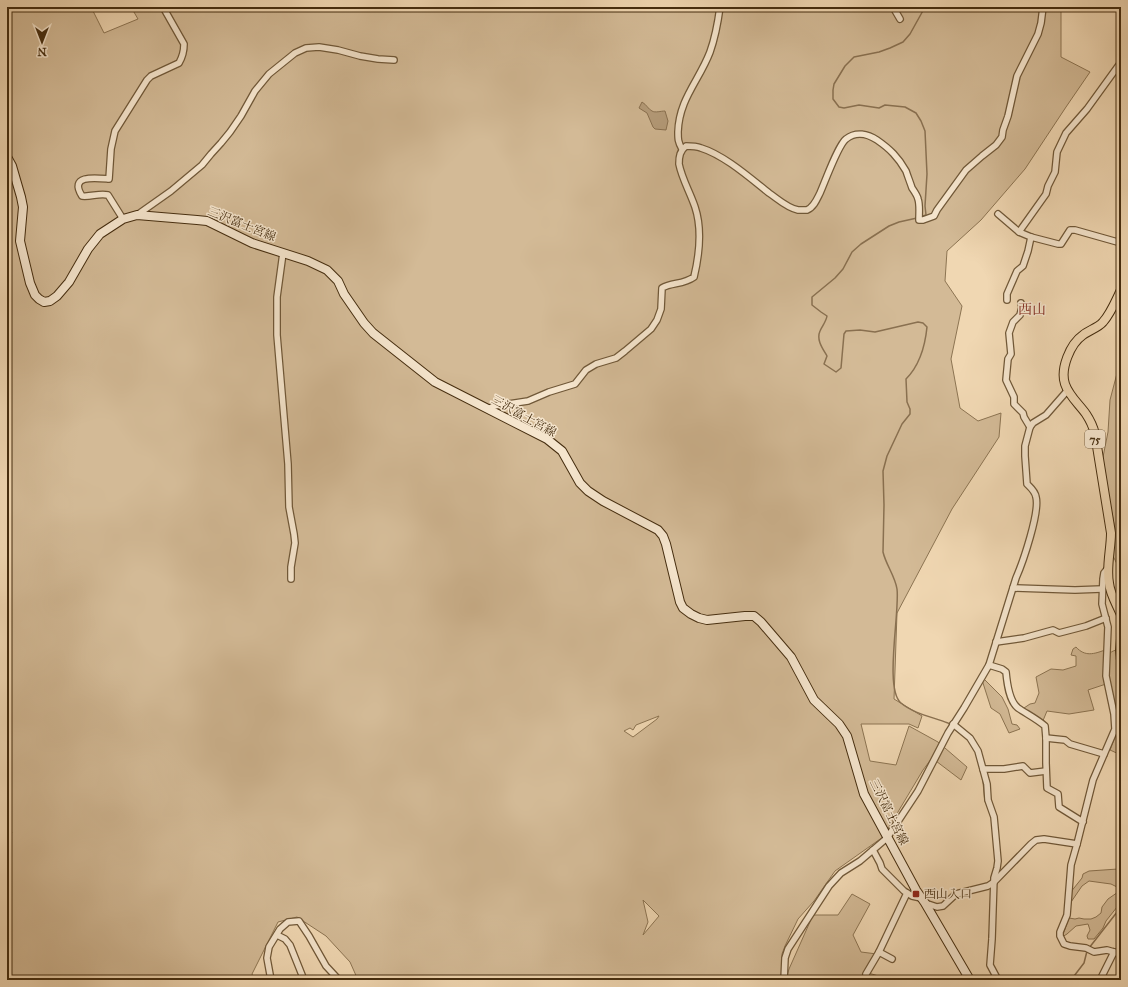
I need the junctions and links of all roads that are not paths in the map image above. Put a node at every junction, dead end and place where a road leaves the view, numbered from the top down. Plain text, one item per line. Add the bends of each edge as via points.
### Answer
1 (163, 7) edge
2 (720, 7) edge
3 (893, 7) edge
4 (1043, 7) edge
5 (1072, 7) edge
6 (1087, 7) edge
7 (900, 19) dead end
8 (394, 60) dead end
9 (1121, 62) edge
10 (682, 149) junction
11 (7, 158) edge
12 (998, 214) dead end
13 (137, 215) junction
14 (122, 220) junction
15 (1019, 232) junction
16 (1031, 237) junction
17 (1121, 243) edge
18 (283, 253) junction
19 (1121, 290) edge
20 (1007, 300) dead end
21 (1021, 303) dead end
22 (1067, 391) junction
23 (488, 409) junction
24 (1030, 427) junction
25 (1109, 566) junction
26 (291, 578) dead end
27 (1013, 588) junction
28 (1102, 589) junction
29 (1121, 615) edge
30 (1106, 618) junction
31 (1121, 639) edge
32 (996, 642) junction
33 (1120, 644) edge
34 (1108, 648) junction
35 (1121, 657) edge
36 (989, 665) junction
37 (952, 726) junction
38 (1046, 738) junction
39 (1104, 754) junction
40 (983, 769) junction
41 (1046, 771) junction
42 (1082, 822) junction
43 (887, 838) junction
44 (1077, 844) junction
45 (873, 850) junction
46 (994, 882) junction
47 (907, 893) junction
48 (923, 901) junction
49 (277, 935) junction
50 (879, 952) junction
51 (1114, 952) junction
52 (1121, 954) edge
53 (892, 959) dead end
54 (866, 974) dead end
55 (271, 980) edge
56 (304, 980) edge
57 (340, 980) edge
58 (784, 980) edge
59 (970, 980) edge
60 (998, 980) edge
61 (1100, 980) edge

1 - 14 street via 184,44 183,56 179,63 147,80 115,131 109,179 88,178 82,180 79,186 82,196 108,195
2 - 10 street via 710,52 685,100 678,121 678,144
3 - 7 street
4 - 10 street via 1038,34 1017,76 1002,137 966,170 934,216 923,220 919,218 918,198 902,164 884,145 863,134 854,134 845,139 833,160 815,204 808,210 798,210 782,202 709,151 693,146
5 - 6 street
8 - 13 street via 318,47 306,48 295,53 269,74 255,91 230,132 202,166
9 - 15 street via 1066,133 1057,152 1055,172 1046,194
10 - 23 street via 678,156 678,164 696,209 698,224 698,256 694,277 662,288 661,309 657,320 616,358 586,370 575,384 528,400
11 - 14 main road, 三沢富士宮線 via 12,166 23,206 20,241 22,254 30,283 39,300 50,301 57,296 100,234
12 - 15 street
13 - 14 main road, 三沢富士宮線
13 - 18 main road, 三沢富士宮線 via 207,222 252,243
15 - 16 street
16 - 17 street via 1061,244 1070,230 1075,230
16 - 20 street via 1025,261 1017,272 1007,294
18 - 23 main road, 三沢富士宮線 via 327,270 338,281 364,323 374,333 435,382
18 - 26 street via 277,298 277,335 289,507 295,543
19 - 22 main road via 1103,322 1079,338 1071,348 1064,374
21 - 24 street via 1020,315 1013,322 1009,333 1012,354 1008,359 1006,380 1014,397 1014,404 1023,413
22 - 24 street via 1046,415 1033,422
22 - 25 main road, 75 via 1092,424 1111,533
23 - 43 main road, 三沢富士宮線 via 547,439 562,451 580,483 588,491 658,530 666,544 683,608 707,620 754,616 761,622 791,658 814,700 839,724 847,736 864,794
24 - 27 street via 1025,456 1027,484 1034,491 1037,501 1036,514
25 - 28 street via 1104,573
25 - 29 main road, 75 via 1110,591
27 - 28 street
27 - 32 street
28 - 30 street via 1102,604
30 - 32 street via 1059,633 1053,630
30 - 34 street
31 - 33 main road
32 - 36 street
33 - 34 street
33 - 35 main road
34 - 39 street via 1106,676 1115,728
36 - 37 street
36 - 38 street via 1006,672 1014,703 1045,726
37 - 40 street via 974,744
37 - 43 street via 918,791
38 - 39 street via 1065,740 1070,744
38 - 41 street
39 - 42 street via 1093,780
40 - 41 street via 1023,766 1030,773
40 - 46 street via 996,827 998,860
41 - 42 street via 1047,788 1058,794 1059,807
42 - 44 street
43 - 45 street
43 - 48 main road, 三沢富士宮線
44 - 46 street via 1036,840
44 - 51 street via 1071,865 1067,915 1060,936 1064,944 1070,946 1094,952
45 - 47 street via 882,869
45 - 58 street via 841,873 807,918 788,949
46 - 48 street via 988,886 956,894 943,906 938,907
46 - 60 street via 990,965
47 - 48 street
47 - 50 street
48 - 59 main road, 三沢富士宮線
49 - 55 street via 267,958
49 - 56 street via 290,945
49 - 57 street via 288,922 299,921 326,966
50 - 53 street
50 - 54 street
51 - 52 street
51 - 61 street

